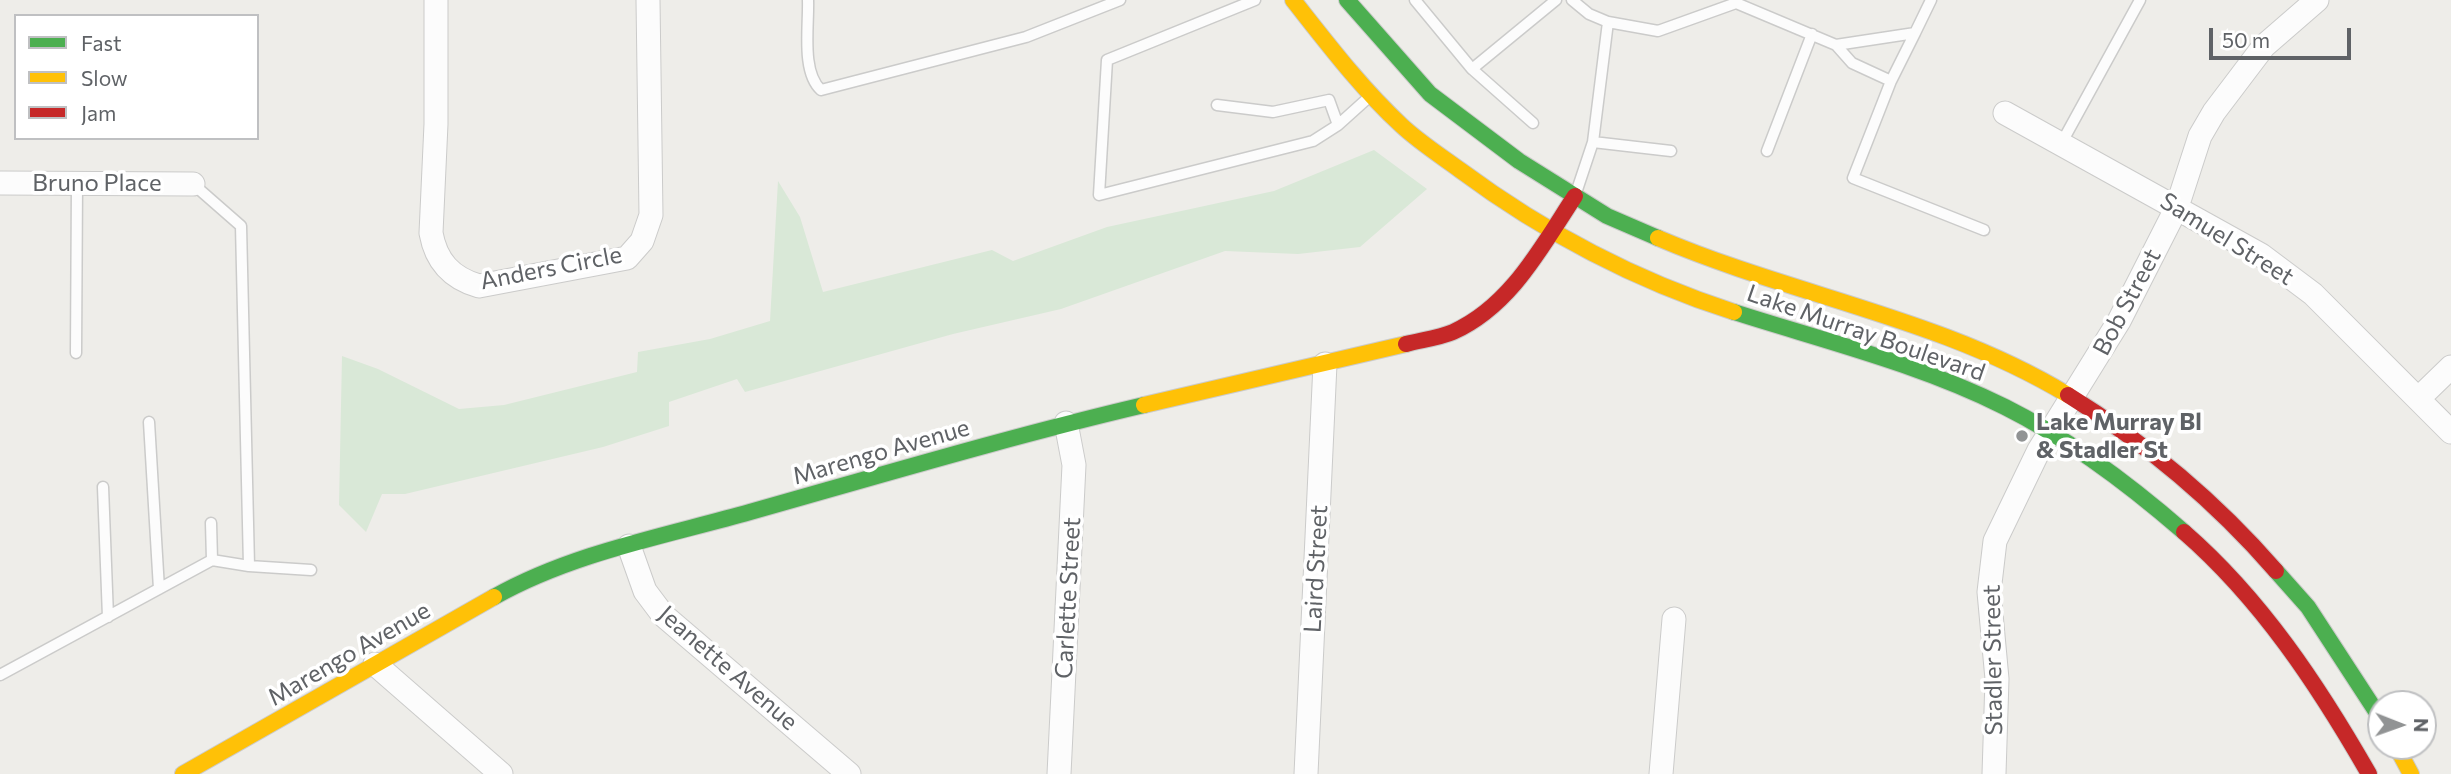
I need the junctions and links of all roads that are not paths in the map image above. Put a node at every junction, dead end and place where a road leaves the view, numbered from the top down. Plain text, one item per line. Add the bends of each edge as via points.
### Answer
1 (436, 0) edge
2 (648, 0) edge
3 (808, 0) edge
4 (1120, 0) edge
5 (1255, 0) edge
6 (1293, 0) edge
7 (1347, 0) edge
8 (1415, 0) edge
9 (1556, 0) edge
10 (1572, 0) edge
11 (1931, 0) edge
12 (2140, 0) edge
13 (2317, 0) edge
14 (1608, 22) junction
15 (1915, 33) junction
16 (1812, 34) junction
17 (1836, 45) junction
18 (1402, 64) junction
19 (1472, 69) junction
20 (1891, 81) junction
21 (1380, 86) junction
22 (1217, 104) dead end
23 (2005, 113) dead end
24 (1533, 122) dead end
25 (1338, 125) junction
26 (1593, 142) junction
27 (2061, 145) junction
28 (1671, 151) dead end
29 (1767, 151) dead end
30 (0, 183) edge
31 (78, 183) junction
32 (193, 184) joint
33 (1575, 196) junction
34 (2177, 206) junction
35 (1984, 230) dead end
36 (1551, 232) junction
37 (76, 353) dead end
38 (1325, 364) junction
39 (2451, 368) edge
40 (2072, 399) junction
41 (2418, 400) junction
42 (149, 422) dead end
43 (1066, 424) junction
44 (2451, 432) edge
45 (2049, 434) junction
46 (103, 486) dead end
47 (211, 523) dead end
48 (629, 546) junction
49 (212, 560) junction
50 (249, 566) junction
51 (311, 570) dead end
52 (159, 589) junction
53 (108, 617) junction
54 (1674, 619) dead end
55 (375, 664) junction
56 (0, 675) edge
57 (2367, 698) edge
58 (183, 774) edge
59 (500, 774) edge
60 (849, 774) edge
61 (1059, 774) edge
62 (1306, 774) edge
63 (1661, 774) edge
64 (1994, 774) edge
65 (2369, 774) edge

1 - 2 street, Anders Circle via 431,233 446,268 479,286 627,258 642,241 651,215
3 - 4 lane via 810,71 821,90 1026,37
5 - 25 lane via 1107,60 1099,195 1313,141
6 - 21 main road, Lake Murray Boulevard via 1336,55
7 - 18 main road, Lake Murray Boulevard
8 - 19 lane
9 - 19 lane
10 - 14 lane
11 - 15 lane
12 - 27 lane
13 - 34 street, Bob Street via 2264,46 2229,89 2200,136
14 - 16 lane via 1658,31 1736,3
14 - 26 lane
15 - 17 lane
15 - 20 lane
16 - 17 lane
16 - 29 lane
17 - 20 lane via 1852,63
18 - 21 main road
18 - 33 main road, Lake Murray Boulevard via 1430,94
19 - 24 lane
20 - 35 lane via 1853,178
21 - 25 lane
21 - 36 main road, Lake Murray Boulevard via 1401,125 1487,191
22 - 25 lane via 1273,112 1329,100
23 - 27 street, Samuel Street
26 - 28 lane
26 - 33 lane
27 - 34 street, Samuel Street
30 - 31 street, Bruno Place
31 - 32 street, Bruno Place
31 - 37 lane
32 - 50 lane via 241,226
33 - 36 main road, Marengo Avenue
33 - 40 main road, Lake Murray Boulevard via 1607,216 1709,260 1930,330 2020,366
34 - 40 street, Bob Street via 2119,321
34 - 41 street, Samuel Street via 2260,255 2313,294
36 - 38 main road, Marengo Avenue via 1508,295 1466,326 1435,340
36 - 45 main road, Lake Murray Boulevard via 1586,254 1697,300 1854,349 1999,404
38 - 43 main road, Marengo Avenue
38 - 62 street, Laird Street
39 - 41 street
40 - 45 street, Stadler Street
40 - 57 main road, Lake Murray Boulevard via 2113,423 2161,461 2257,549 2308,607
41 - 44 street, Samuel Street
42 - 52 lane
43 - 48 main road, Marengo Avenue
43 - 61 street, Carlette Street via 1074,465
45 - 64 street, Stadler Street via 1995,541 1989,592 1997,679
45 - 65 main road, Lake Murray Boulevard via 2087,456 2179,524 2242,586 2307,670
46 - 53 lane
47 - 49 lane
48 - 55 main road, Marengo Avenue via 530,577
48 - 60 street, Jeanette Avenue via 645,591 663,615
49 - 50 lane
49 - 52 lane
50 - 51 lane
52 - 53 lane
53 - 56 lane
54 - 63 street
55 - 58 main road, Marengo Avenue
55 - 59 street

